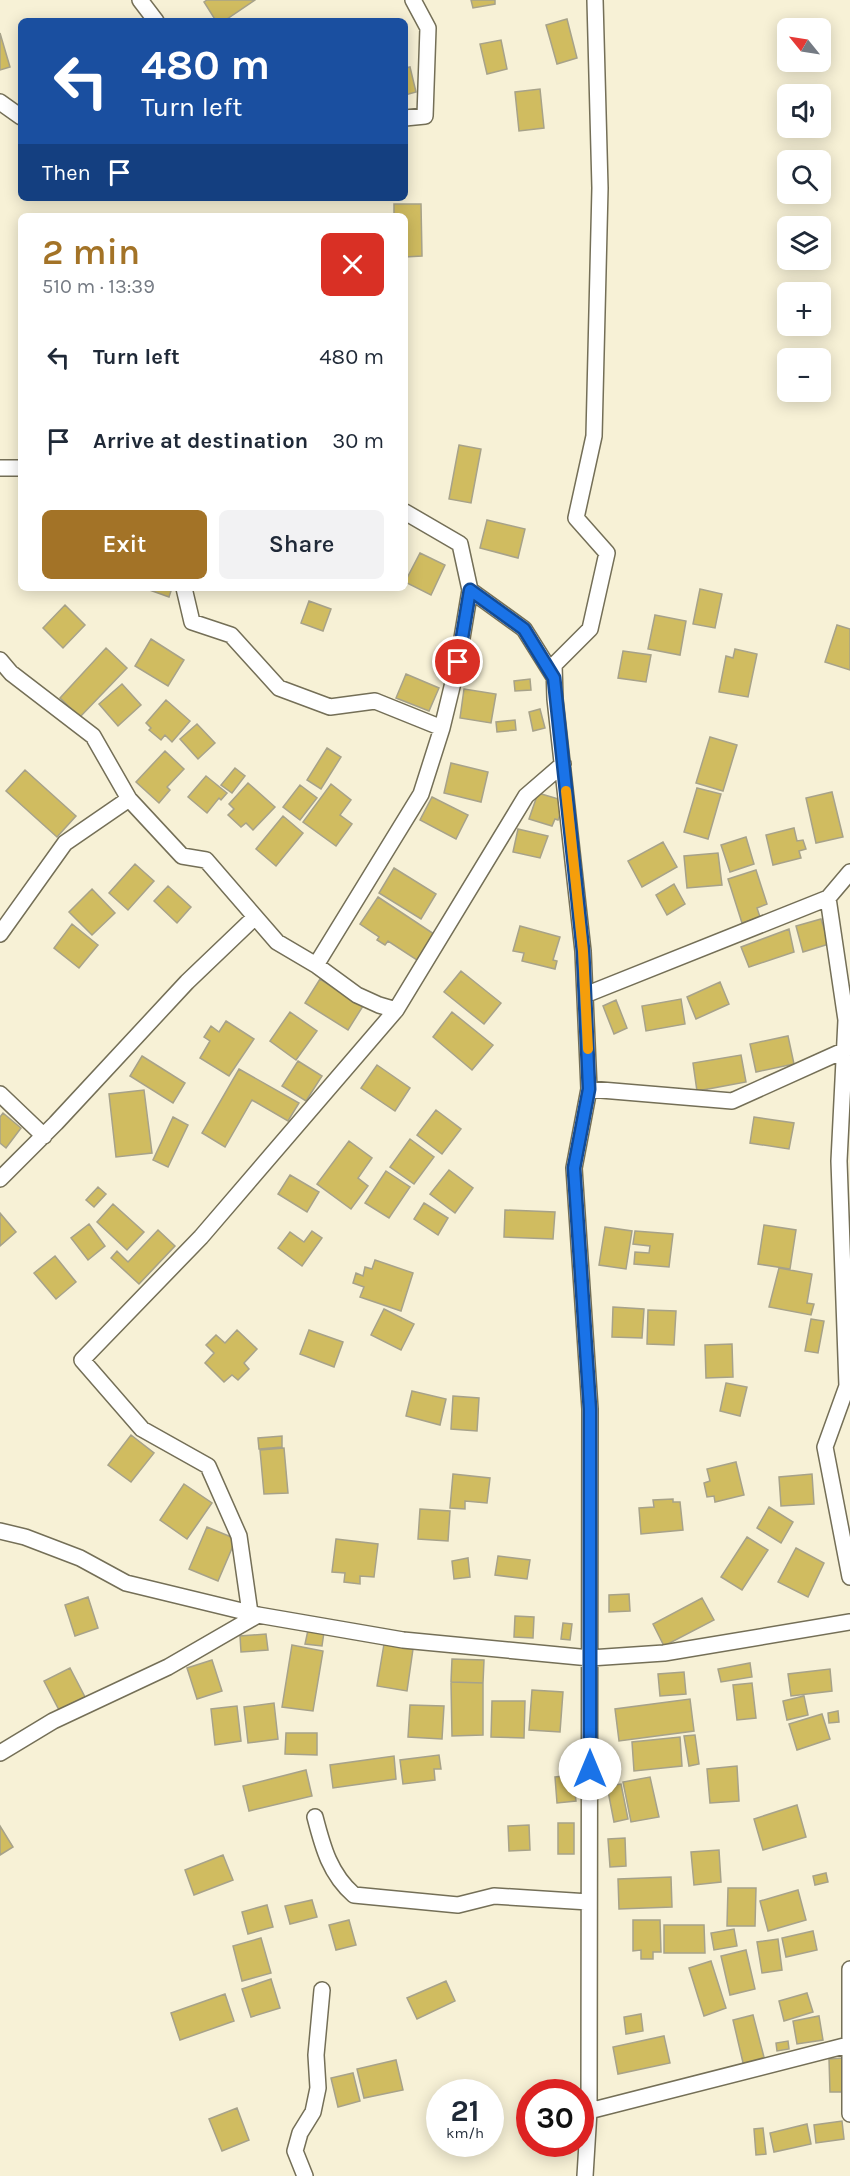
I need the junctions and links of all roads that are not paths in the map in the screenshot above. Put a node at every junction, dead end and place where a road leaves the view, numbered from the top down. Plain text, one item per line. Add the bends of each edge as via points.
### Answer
1 (140, 0) edge
2 (413, 0) edge
3 (595, 0) edge
4 (154, 18) edge
5 (0, 102) edge
6 (18, 115) edge
7 (408, 118) edge
8 (0, 468) edge
9 (18, 468) edge
10 (408, 514) edge
11 (470, 590) junction
12 (185, 591) edge
13 (0, 660) edge
14 (554, 678) junction
15 (442, 728) junction
16 (564, 764) junction
17 (129, 799) junction
18 (850, 872) edge
19 (828, 898) junction
20 (255, 917) junction
21 (0, 934) edge
22 (316, 965) junction
23 (585, 995) junction
24 (847, 1001) edge
25 (396, 1010) junction
26 (845, 1050) junction
27 (589, 1089) junction
28 (0, 1094) edge
29 (44, 1136) junction
30 (845, 1162) edge
31 (0, 1179) edge
32 (0, 1531) edge
33 (850, 1577) edge
34 (254, 1614) junction
35 (850, 1622) edge
36 (590, 1658) junction
37 (0, 1753) edge
38 (315, 1817) dead end
39 (589, 1902) junction
40 (850, 1969) edge
41 (322, 1990) dead end
42 (848, 2045) junction
43 (589, 2079) edge
44 (594, 2110) edge
45 (850, 2114) edge
46 (586, 2157) edge
47 (305, 2176) edge
48 (585, 2176) edge

1 - 4 street
2 - 7 street via 428,28 425,116
3 - 14 street via 600,188 594,436 576,518 607,553 590,629 554,665
5 - 6 street
8 - 9 street
10 - 11 street via 460,544
11 - 14 street via 524,629
11 - 15 street
12 - 15 street via 192,622 231,635 279,688 330,707 375,701
13 - 17 street via 11,673 93,736
14 - 16 street
15 - 22 street via 421,794
16 - 23 street
16 - 25 street via 526,796
17 - 20 street via 182,856 206,860
17 - 21 street via 65,843
18 - 19 street
19 - 23 street
19 - 24 street
20 - 22 street via 277,942
20 - 29 street via 187,982
22 - 25 street via 357,995
23 - 27 street
24 - 26 street
25 - 34 street via 201,1238 82,1360 142,1429 208,1467 239,1536
26 - 27 street via 732,1101
26 - 30 street
27 - 36 street via 574,1168 589,1360
28 - 29 street
29 - 31 street
30 - 33 street via 847,1386 825,1447
32 - 34 street via 80,1557 126,1583
34 - 36 street via 403,1640
34 - 37 street via 168,1667 53,1722
35 - 36 street via 664,1653
36 - 39 street
38 - 39 street via 325,1857 342,1885 354,1895 458,1905 494,1896
39 - 43 street
40 - 42 street
41 - 47 street via 316,2055 318,2088 295,2151
42 - 44 street
42 - 45 street
46 - 48 street

